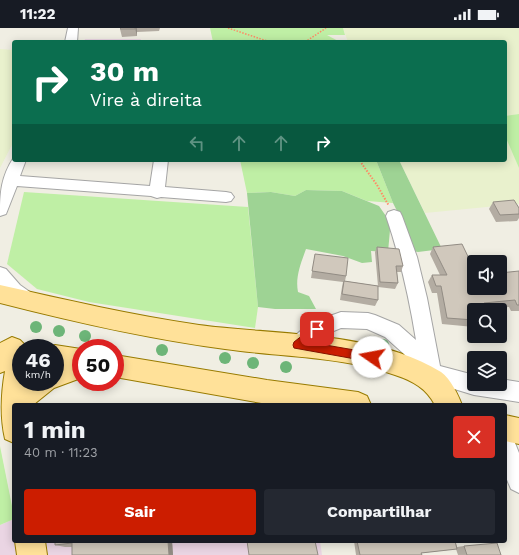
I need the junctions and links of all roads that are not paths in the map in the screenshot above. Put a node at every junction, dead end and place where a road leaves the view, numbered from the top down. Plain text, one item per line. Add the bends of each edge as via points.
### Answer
1 (72, 28) edge
2 (72, 40) edge
3 (18, 162) edge
4 (161, 162) edge
5 (10, 180) junction
6 (157, 193) junction
7 (226, 197) dead end
8 (0, 210) edge
9 (394, 216) road end
10 (0, 274) edge
11 (0, 294) edge
12 (31, 302) junction
13 (298, 345) junction
14 (8, 352) edge
15 (124, 368) edge
16 (433, 378) junction
17 (28, 391) edge
18 (519, 392) edge
19 (267, 398) edge
20 (19, 403) edge
21 (332, 403) edge
22 (448, 403) edge
23 (12, 418) edge
24 (507, 428) edge
25 (519, 431) edge
26 (507, 451) edge
27 (519, 481) edge
28 (30, 543) edge
29 (32, 555) edge

1 - 2 street
3 - 5 street
4 - 6 street
5 - 6 street
5 - 8 street
6 - 7 street
9 - 16 street via 418,298
10 - 12 street via 14,290
11 - 12 main road
12 - 13 main road via 92,316 218,338
13 - 16 main road via 360,354 397,364
13 - 16 street via 317,329 341,320 368,320 392,331 411,348
14 - 23 main road via 18,354 19,369 12,398
15 - 19 main road
16 - 18 street
16 - 22 main road
17 - 20 main road
19 - 21 main road
24 - 25 main road
26 - 27 street
28 - 29 main road

